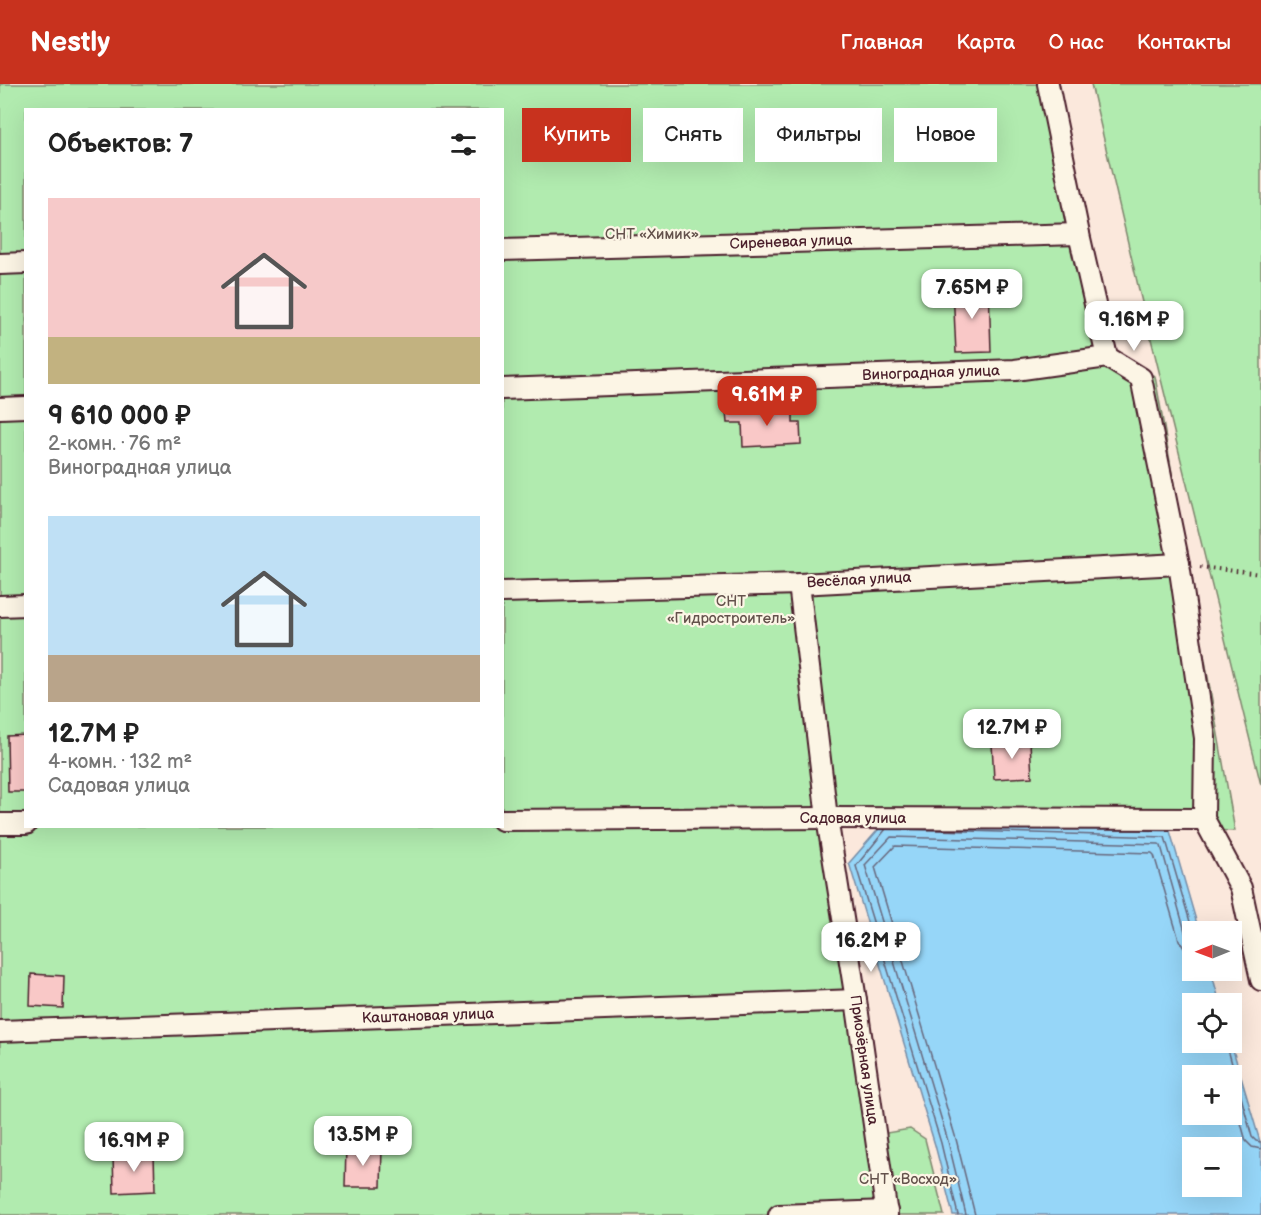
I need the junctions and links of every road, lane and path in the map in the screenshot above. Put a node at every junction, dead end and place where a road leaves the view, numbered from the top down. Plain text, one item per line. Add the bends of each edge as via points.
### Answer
1 (1048, 84) edge
2 (1079, 234) junction
3 (504, 250) edge
4 (24, 263) edge
5 (0, 264) edge
6 (1107, 357) junction
7 (504, 389) edge
8 (24, 407) edge
9 (0, 408) edge
10 (1179, 564) junction
11 (1261, 574) edge
12 (799, 584) junction
13 (504, 592) edge
14 (24, 605) edge
15 (0, 606) edge
16 (827, 818) junction
17 (1204, 819) junction
18 (504, 820) edge
19 (0, 824) edge
20 (24, 824) edge
21 (1261, 980) edge
22 (856, 1000) junction
23 (0, 1031) edge
24 (887, 1213) edge
25 (779, 1215) edge

1 - 2 street
2 - 3 street, Сиреневая улица
2 - 6 street
4 - 5 street
6 - 7 street, Виноградная улица via 1016,370
6 - 10 street via 1141,378
8 - 9 street
10 - 11 path
10 - 12 street, Весёлая улица
10 - 17 street via 1205,738
12 - 13 street, Весёлая улица
12 - 16 street, Приозёрная улица
14 - 15 street
16 - 17 street, Садовая улица
16 - 18 street, Садовая улица
16 - 22 street, Приозёрная улица
17 - 21 street via 1241,888
19 - 20 street
22 - 23 street, Каштановая улица
22 - 24 street, Приозёрная улица
24 - 25 street

